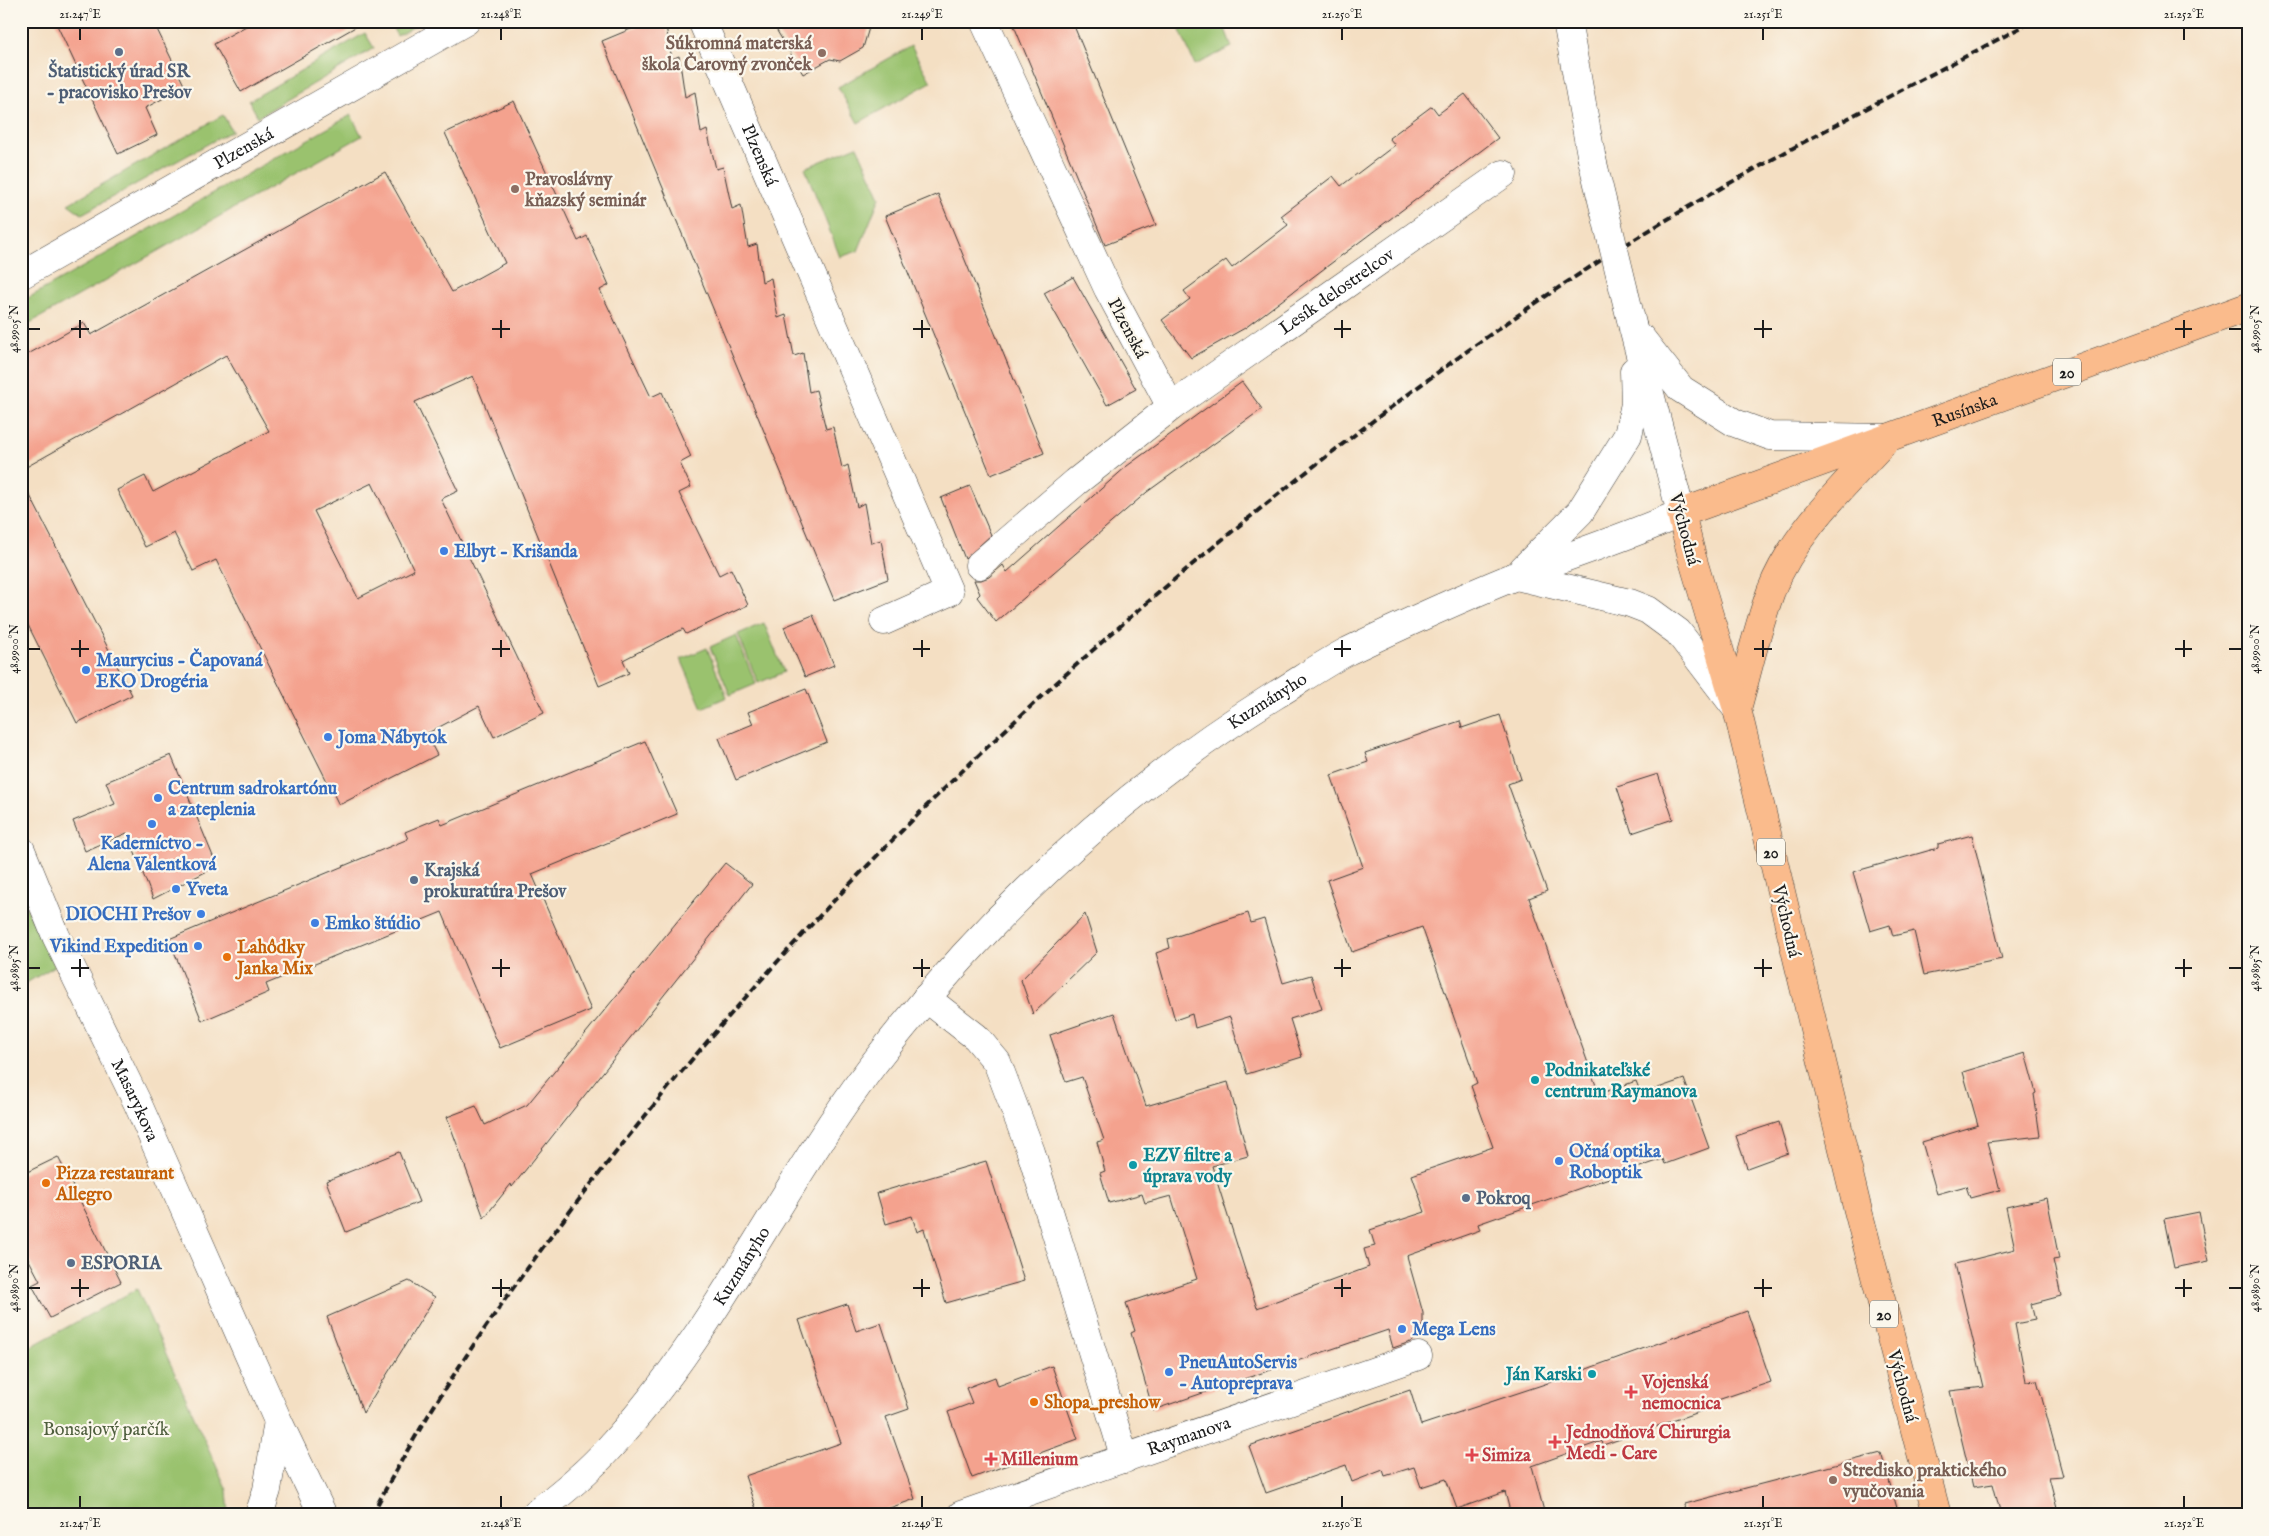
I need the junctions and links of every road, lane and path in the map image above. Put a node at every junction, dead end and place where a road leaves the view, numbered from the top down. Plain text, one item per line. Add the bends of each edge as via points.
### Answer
1 (466, 21) edge
2 (702, 21) edge
3 (984, 21) edge
4 (1567, 21) edge
5 (1503, 174) dead end
6 (21, 275) edge
7 (2248, 307) edge
8 (1644, 359) junction
9 (1171, 407) junction
10 (1888, 438) junction
11 (1681, 513) junction
12 (979, 566) dead end
13 (1516, 576) junction
14 (884, 621) dead end
15 (1737, 709) junction
16 (21, 850) edge
17 (926, 998) junction
18 (1418, 1356) dead end
19 (278, 1421) junction
20 (1125, 1458) junction
21 (321, 1509) edge
22 (259, 1515) edge
23 (534, 1515) edge
24 (961, 1515) edge
25 (1937, 1515) edge

1 - 6 street, Plzenská
2 - 14 street, Plzenská via 949,592
3 - 9 street, Plzenská via 1108,289
4 - 8 street, bridge via 1591,155 1633,328
5 - 9 street, Lesík delostrelcov
7 - 10 main road, Rusínska / 20
8 - 10 street via 1723,417 1770,436
8 - 11 street, Východná
8 - 13 street via 1628,435 1580,512
9 - 12 street via 1076,482
10 - 11 main road, Rusínska / 20
10 - 15 main road, 20 via 1826,505 1785,563 1771,591
11 - 13 street, Kuzmányho via 1637,533
11 - 15 main road, Východná / 20
13 - 15 street via 1630,602 1648,610 1678,632
13 - 17 street, Kuzmányho via 1452,602 1344,654 1222,729 1107,816 1010,906
15 - 25 main road, Východná / 20 via 1856,1203
16 - 19 street, Masarykova via 56,936 137,1102
17 - 20 street via 976,1037 997,1062 1031,1152
17 - 23 street, Kuzmányho via 871,1068 809,1158 655,1395 609,1449
18 - 20 street, Raymanova
19 - 21 street, Masarykova
19 - 22 street
20 - 24 street, Raymanova

